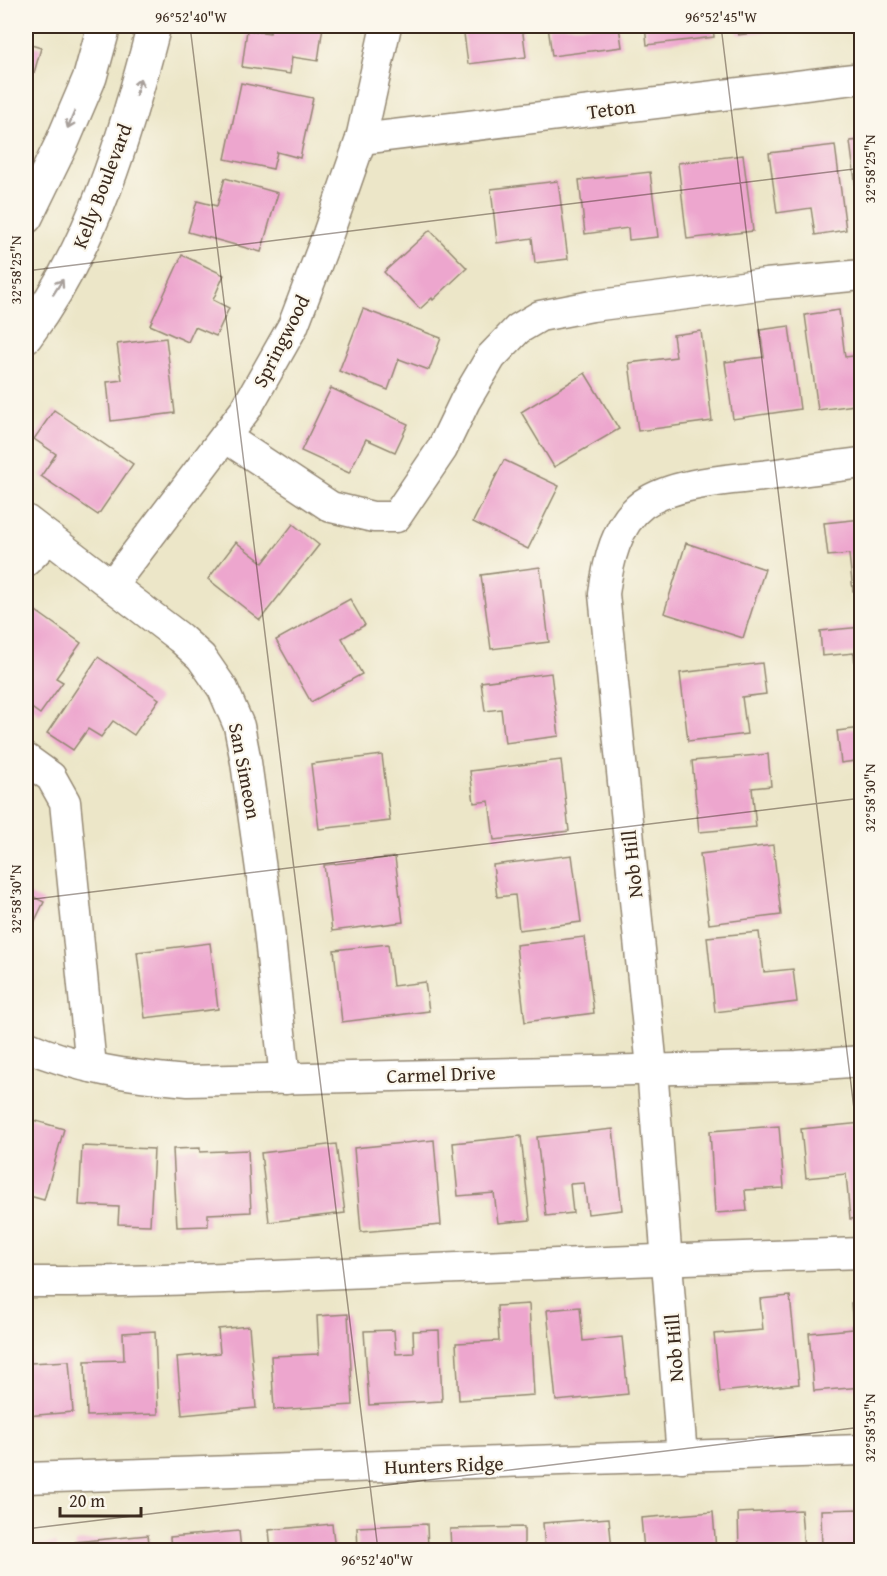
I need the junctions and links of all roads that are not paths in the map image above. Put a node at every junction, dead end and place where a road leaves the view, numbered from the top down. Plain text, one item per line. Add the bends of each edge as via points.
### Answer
1 (104, 26) edge
2 (154, 26) edge
3 (386, 26) edge
4 (861, 78) edge
5 (361, 139) junction
6 (26, 217) edge
7 (861, 275) edge
8 (26, 336) edge
9 (225, 437) junction
10 (861, 463) edge
11 (37, 529) edge
12 (26, 561) edge
13 (112, 585) junction
14 (26, 759) edge
15 (26, 1046) edge
16 (861, 1060) edge
17 (91, 1067) junction
18 (652, 1068) junction
19 (285, 1079) junction
20 (861, 1253) edge
21 (667, 1258) junction
22 (26, 1282) edge
23 (861, 1450) edge
24 (682, 1457) junction
25 (26, 1478) edge

1 -> 6 main road via 90,76
8 -> 2 main road, Kelly Boulevard via 70,267 109,180
3 - 5 street, Springwood
4 - 5 street, Teton
5 - 9 street, Springwood via 293,326 246,409
7 - 9 street via 592,306 540,316 519,329 491,357 442,449 396,517 373,517 331,507
9 - 13 street, Springwood
10 - 18 street, Nob Hill via 668,491 642,505 623,525 607,567 604,594
11 - 12 street
11 - 13 street, San Simeon
13 - 19 street, San Simeon via 201,657 223,689 239,726 268,920
14 - 17 street via 51,777 65,802
15 - 17 street, Carmel Drive via 50,1057
16 - 18 street, Carmel Drive via 797,1066
17 - 19 street, Carmel Drive via 123,1075 188,1081
18 - 19 street, Carmel Drive
18 - 21 street, Nob Hill
20 - 21 street
21 - 22 street
21 - 24 street, Nob Hill
23 - 24 street, Hunters Ridge
24 - 25 street, Hunters Ridge

